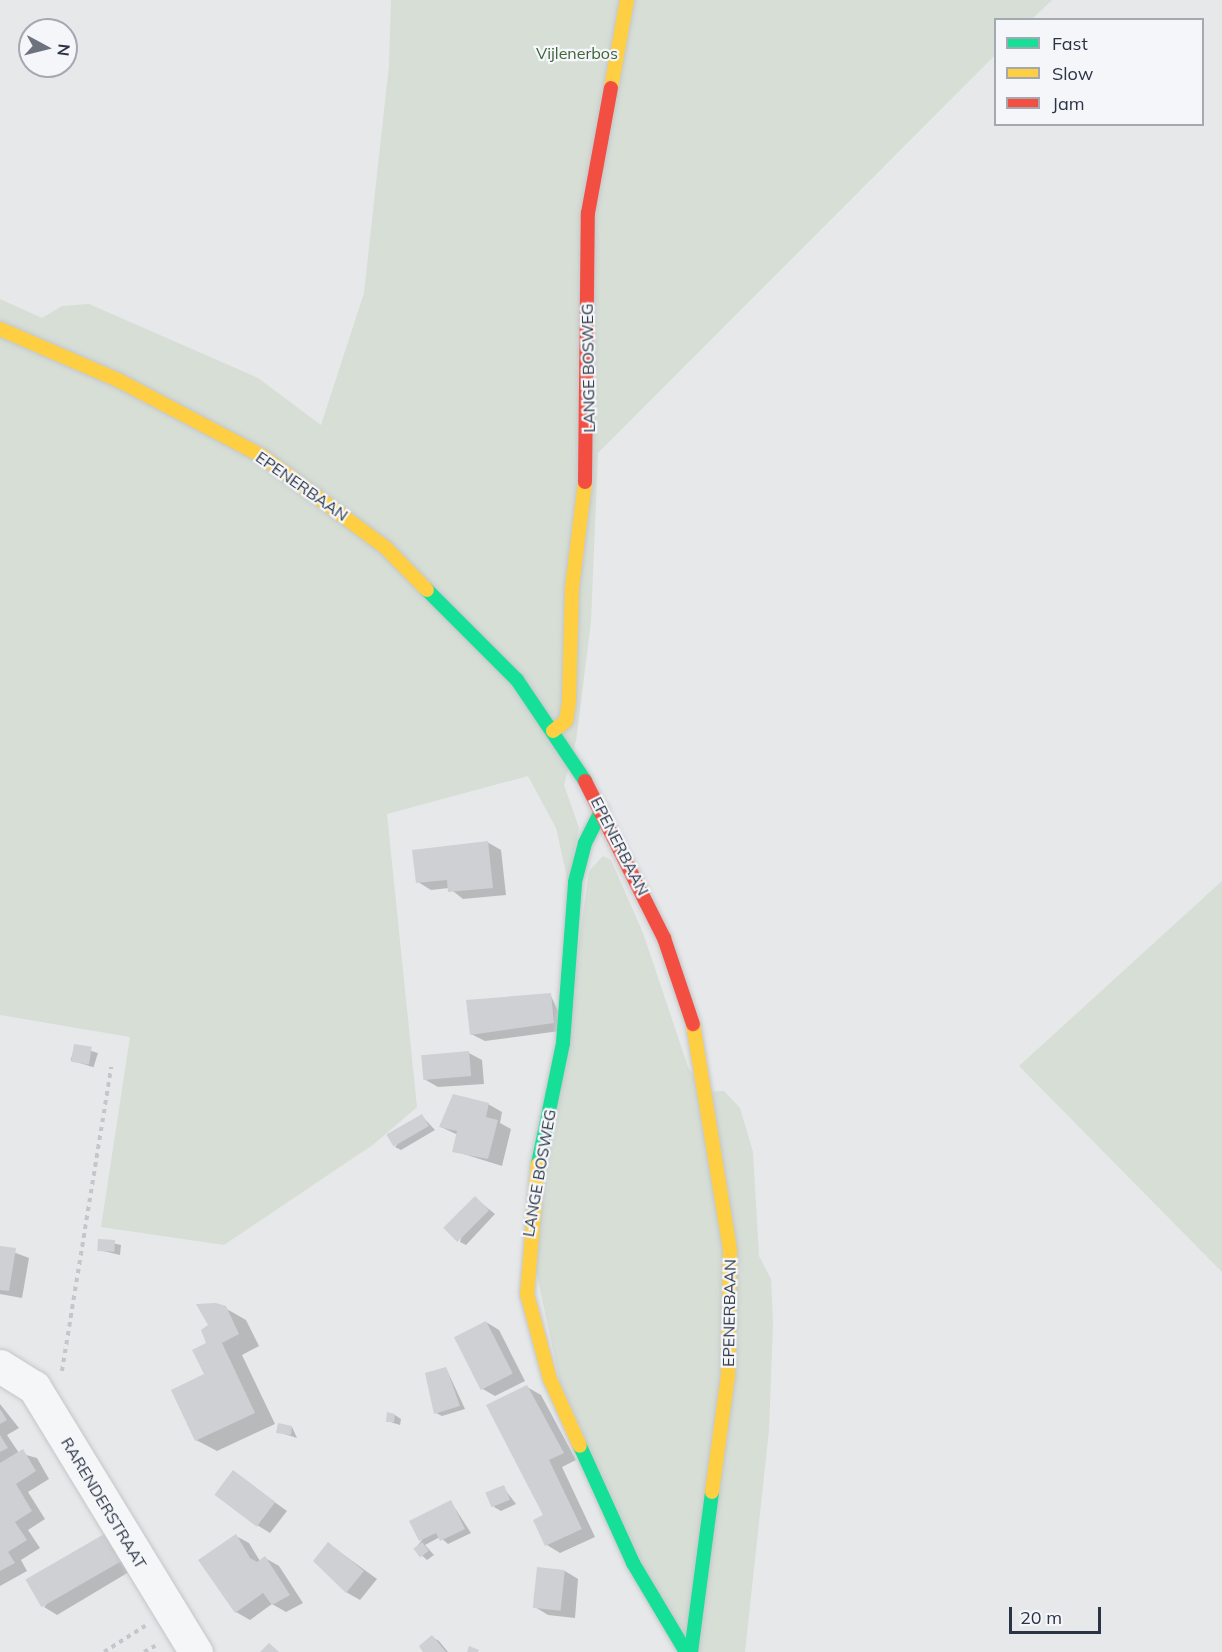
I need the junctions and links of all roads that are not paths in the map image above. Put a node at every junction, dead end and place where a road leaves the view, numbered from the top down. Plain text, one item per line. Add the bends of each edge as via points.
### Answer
1 (627, 0) edge
2 (0, 329) edge
3 (553, 731) junction
4 (602, 810) junction
5 (0, 1366) edge
6 (196, 1652) edge
7 (686, 1652) edge
8 (691, 1652) edge

1 - 3 street, LANGE BOSWEG via 588,213 589,448 572,588 569,701 566,722
2 - 3 street, EPENERBAAN via 211,428 344,514 485,645
3 - 4 street, EPENERBAAN
4 - 7 street, LANGE BOSWEG via 582,852 575,882 562,1043 531,1199 527,1294 550,1379 633,1563
4 - 8 street, EPENERBAAN via 646,893 683,989 709,1089 725,1197 730,1251 728,1375
5 - 6 street, RARENDERSTRAAT via 34,1387

